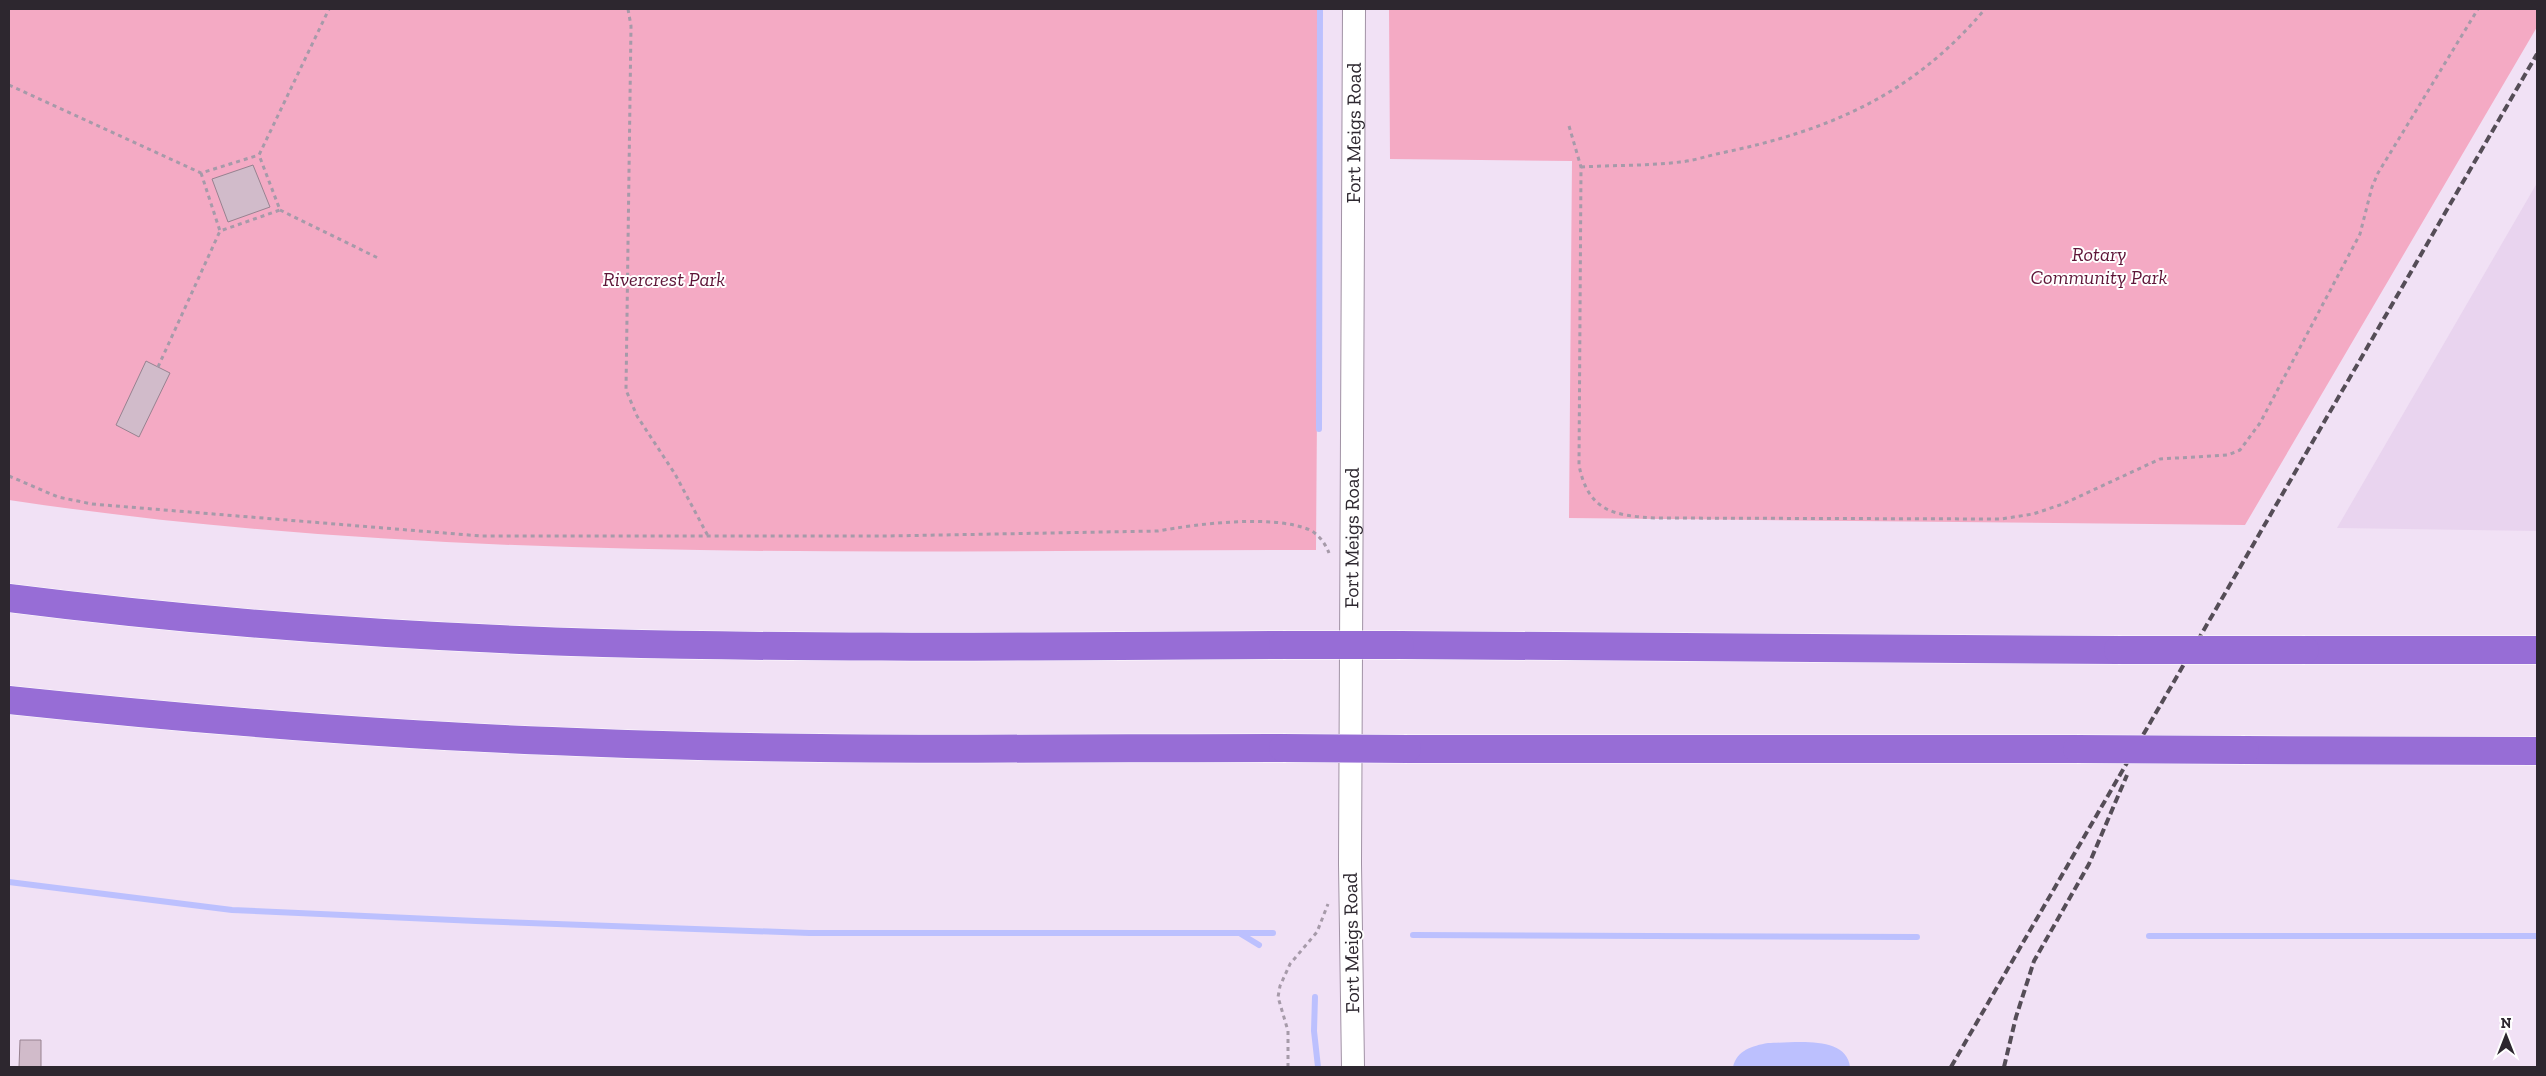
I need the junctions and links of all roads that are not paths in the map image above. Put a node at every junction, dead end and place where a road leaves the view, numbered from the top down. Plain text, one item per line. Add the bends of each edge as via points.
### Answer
1 (1354, 9) edge
2 (9, 598) edge
3 (2537, 650) edge
4 (9, 700) edge
5 (2537, 750) edge
6 (1353, 1067) edge

1 - 6 street, Fort Meigs Road via 1350,855
2 - 3 highway, bridge via 250,622 602,643
4 - 5 highway, bridge via 145,715 304,727 553,742 773,747

